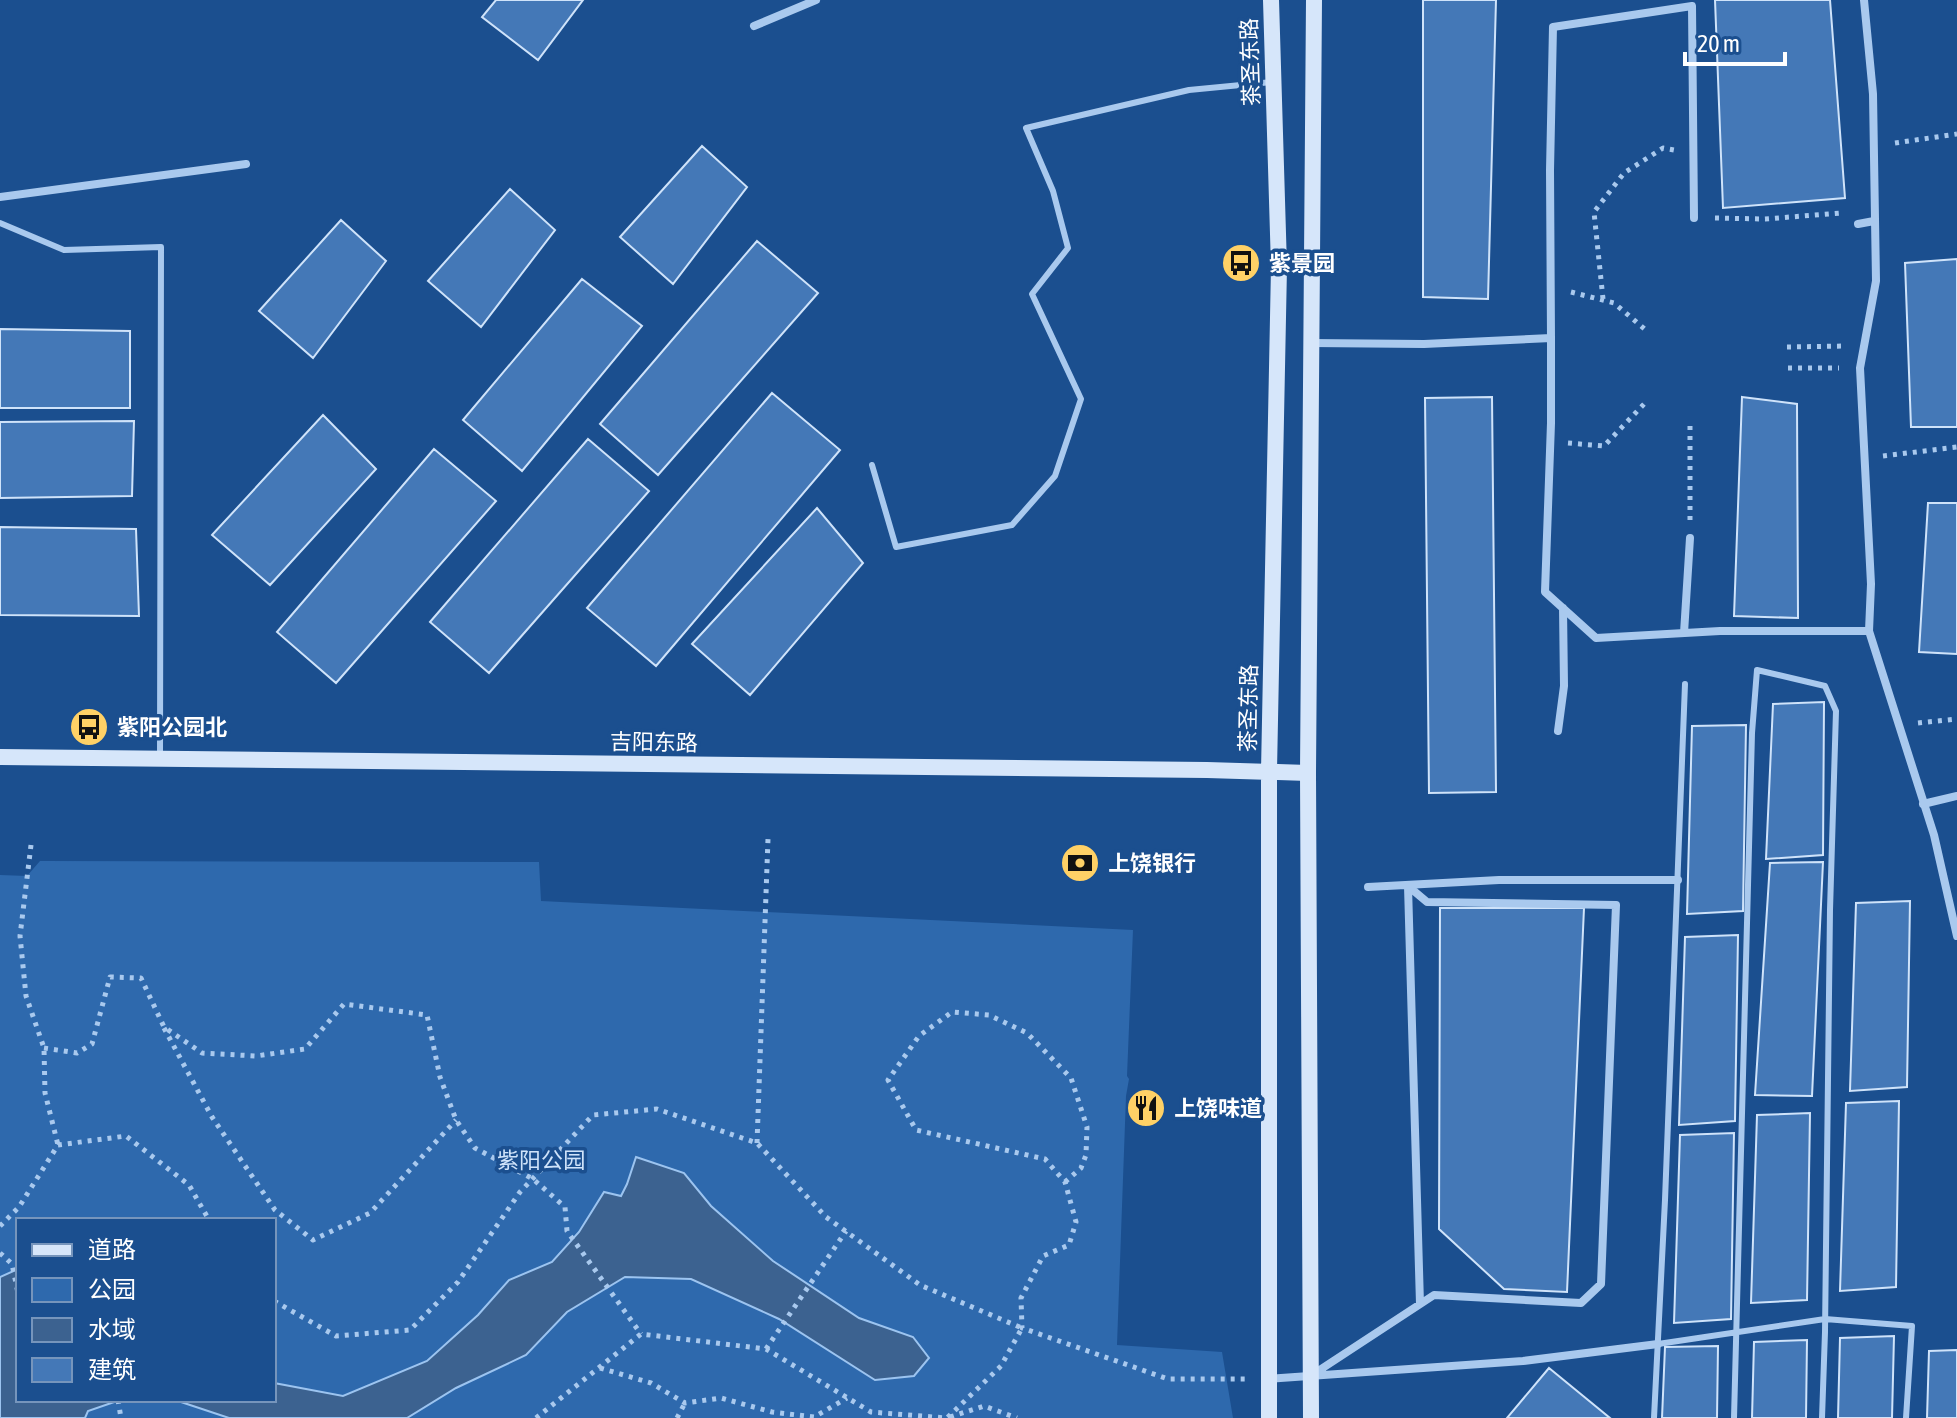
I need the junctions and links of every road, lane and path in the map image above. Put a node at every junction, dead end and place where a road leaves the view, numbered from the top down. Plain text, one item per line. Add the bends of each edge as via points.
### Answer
1 (816, 0) edge
2 (1271, 0) edge
3 (1314, 0) edge
4 (1864, 0) edge
5 (754, 26) dead end
6 (1273, 82) junction
7 (1957, 134) edge
8 (1873, 146) junction
9 (1693, 153) junction
10 (246, 164) dead end
11 (0, 197) edge
12 (1874, 208) junction
13 (1694, 218) joint
14 (1874, 221) junction
15 (0, 223) edge
16 (1858, 224) dead end
17 (1551, 287) junction
18 (1603, 299) junction
19 (1647, 331) dead end
20 (1551, 338) junction
21 (1311, 343) junction
22 (1864, 346) junction
23 (1787, 347) dead end
24 (1788, 368) dead end
25 (1860, 368) junction
26 (1645, 403) dead end
27 (1690, 426) dead end
28 (1550, 442) junction
29 (1957, 447) edge
30 (1864, 458) junction
31 (872, 465) dead end
32 (1690, 538) joint
33 (1563, 608) junction
34 (1869, 631) junction
35 (1684, 633) junction
36 (1685, 684) dead end
37 (1957, 719) edge
38 (1897, 725) junction
39 (1558, 731) dead end
40 (0, 757) edge
41 (160, 759) junction
42 (1269, 771) junction
43 (1308, 773) junction
44 (1957, 796) edge
45 (1923, 804) junction
46 (768, 839) dead end
47 (31, 845) dead end
48 (1678, 880) junction
49 (1408, 886) junction
50 (1368, 887) dead end
51 (1957, 936) edge
52 (164, 1027) junction
53 (44, 1048) junction
54 (456, 1120) junction
55 (757, 1143) junction
56 (58, 1145) junction
57 (533, 1179) junction
58 (1065, 1182) junction
59 (208, 1218) edge
60 (0, 1226) edge
61 (846, 1231) junction
62 (0, 1253) edge
63 (16, 1283) edge
64 (276, 1302) edge
65 (1420, 1304) junction
66 (1825, 1319) junction
67 (1022, 1328) junction
68 (1737, 1333) junction
69 (641, 1334) junction
70 (1658, 1344) junction
71 (766, 1349) junction
72 (599, 1368) junction
73 (1311, 1375) junction
74 (1268, 1379) junction
75 (847, 1398) junction
76 (685, 1403) junction
77 (909, 1417) edge
78 (536, 1418) edge
79 (677, 1418) edge
80 (947, 1418) edge
81 (1017, 1418) edge
82 (1269, 1418) edge
83 (1311, 1418) edge
84 (1654, 1418) edge
85 (1734, 1418) edge
86 (1822, 1418) edge
87 (1906, 1418) edge

1 - 5 street
2 - 6 main road, 茶圣东路
3 - 21 main road
4 - 8 street
6 - 31 lane via 1189,90 1026,128 1053,191 1068,248 1032,294 1081,399 1055,476 1012,525 896,547
6 - 42 main road, 茶圣东路 via 1279,267
7 - 8 path
8 - 12 street
9 - 13 street
9 - 17 street via 1692,6 1553,27
9 - 18 path via 1663,148 1624,173 1594,212
10 - 11 street
12 - 13 path via 1765,219
12 - 14 street
14 - 16 street
14 - 22 street via 1876,281
15 - 41 lane via 64,250 161,247
17 - 18 path
17 - 20 street
18 - 19 path
20 - 21 street
20 - 28 street
21 - 43 main road
22 - 23 path
22 - 25 street
24 - 25 path
25 - 30 street
26 - 28 path via 1604,446
27 - 32 path
28 - 33 street via 1545,592
29 - 30 path
30 - 34 street
32 - 35 street
33 - 35 street via 1596,638
33 - 39 street via 1564,686
34 - 35 street
34 - 38 street
36 - 48 lane
37 - 38 path
38 - 45 street
40 - 41 main road, 吉阳东路
41 - 42 main road, 吉阳东路
42 - 43 main road, 吉阳东路
42 - 74 main road, 茶圣东路
43 - 73 main road
44 - 45 street
45 - 51 street
46 - 55 path
47 - 53 path via 20,936 26,996
48 - 49 street
48 - 70 lane
49 - 50 street
49 - 65 street
49 - 65 street via 1427,902 1616,905 1601,1284 1581,1303 1434,1295
52 - 53 path via 141,978 110,977 92,1044 77,1053
52 - 54 path via 202,1053 256,1056 305,1049 344,1004 427,1015
52 - 54 path via 212,1117 275,1210 313,1240 370,1213
53 - 56 path via 45,1093
54 - 57 path via 475,1148
55 - 57 path via 657,1109 593,1115
55 - 61 path via 826,1217
56 - 59 path via 126,1136 189,1185
56 - 60 path via 19,1207
57 - 64 path via 458,1282 410,1330 336,1336
57 - 69 path via 565,1207 567,1231
58 - 58 path via 1045,1159 916,1130 888,1080 919,1036 952,1012 989,1015 1027,1033 1071,1078 1087,1127 1081,1168
58 - 67 path via 1076,1222 1069,1245 1043,1256 1021,1298
61 - 67 path via 920,1285
61 - 71 path
62 - 63 path via 12,1264
65 - 73 street
66 - 68 lane
66 - 68 lane via 1836,711 1825,686 1757,670
66 - 86 lane
66 - 87 lane via 1912,1326
67 - 74 path via 1168,1379
67 - 80 path via 1001,1366
68 - 70 lane
68 - 85 lane
69 - 71 path
69 - 72 path
70 - 73 street via 1523,1361
70 - 84 lane
71 - 75 path
72 - 76 path via 651,1383
72 - 78 path
73 - 74 street
73 - 83 main road
74 - 82 main road, 茶圣东路
75 - 76 path via 814,1417 721,1398
75 - 77 path via 871,1412
76 - 79 path
77 - 80 path
80 - 81 path via 984,1406

